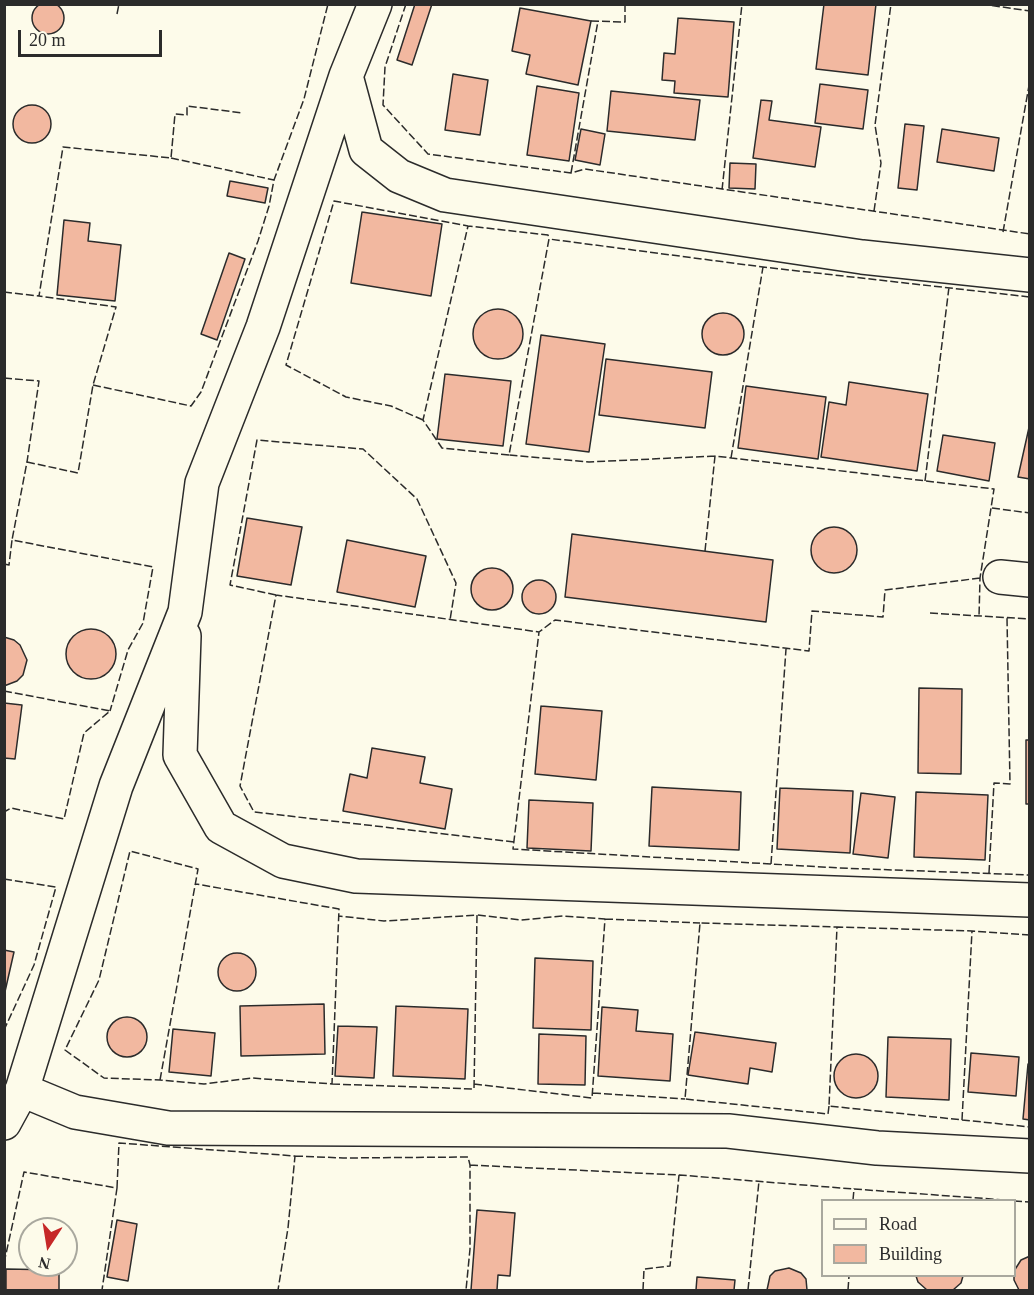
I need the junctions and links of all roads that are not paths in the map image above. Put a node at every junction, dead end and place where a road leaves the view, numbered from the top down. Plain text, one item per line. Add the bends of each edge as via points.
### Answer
1 (375, 4) edge
2 (346, 76) junction
3 (1029, 276) edge
4 (185, 612) junction
5 (1029, 900) edge
6 (22, 1090) junction
7 (4, 1123) edge
8 (1029, 1156) edge

1 - 2 street
2 - 3 street via 366,150 399,176 445,195 862,257
2 - 4 street via 263,327 202,483
4 - 5 street via 180,754 221,827 283,861 356,876
4 - 6 street via 116,786
6 - 7 street
6 - 8 street via 75,1112 168,1128 728,1131 877,1148

